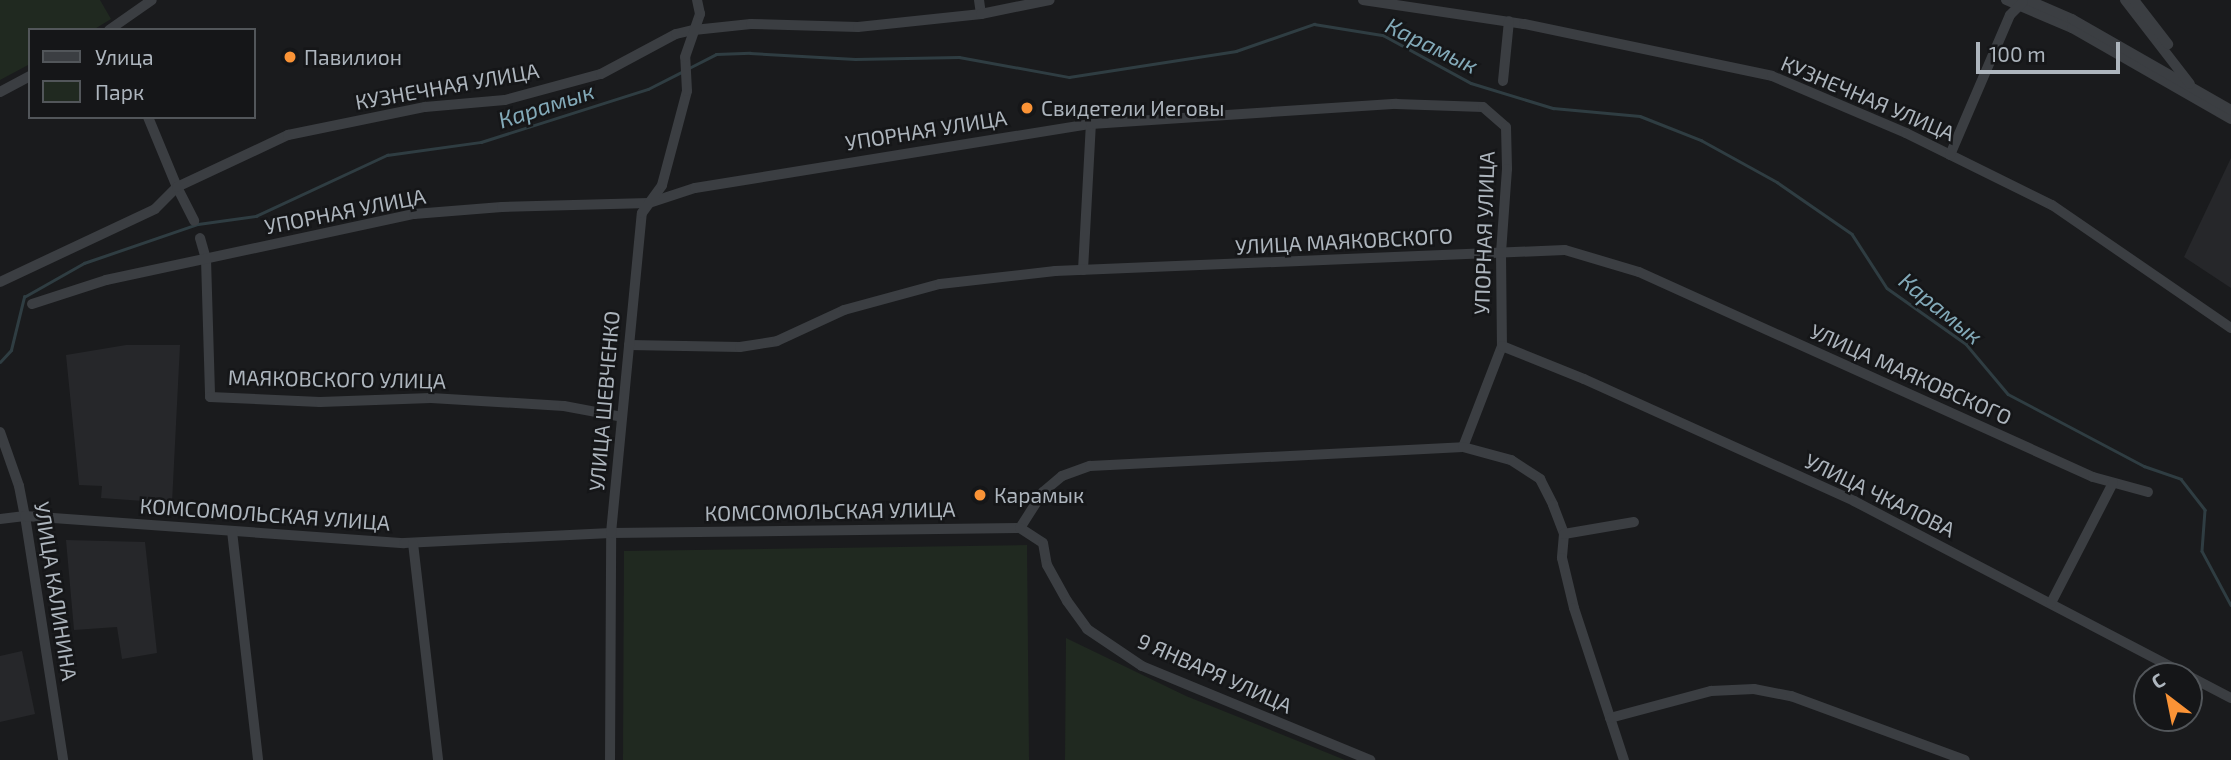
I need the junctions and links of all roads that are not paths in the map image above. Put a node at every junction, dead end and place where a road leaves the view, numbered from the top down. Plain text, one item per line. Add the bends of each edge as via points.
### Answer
1 (152, 0) edge
2 (697, 0) edge
3 (979, 0) edge
4 (1050, 0) edge
5 (1363, 0) edge
6 (2006, 0) edge
7 (2125, 0) edge
8 (2134, 0) edge
9 (2024, 2) edge
10 (981, 13) junction
11 (1509, 21) junction
12 (112, 28) edge
13 (694, 30) junction
14 (28, 77) edge
15 (1503, 81) dead end
16 (2193, 88) junction
17 (0, 92) edge
18 (2207, 101) junction
19 (2231, 110) edge
20 (2231, 118) edge
21 (149, 119) edge
22 (1091, 124) junction
23 (1950, 155) junction
24 (177, 187) junction
25 (649, 203) junction
26 (194, 221) dead end
27 (200, 238) dead end
28 (1501, 253) junction
29 (206, 259) junction
30 (1083, 270) junction
31 (0, 282) edge
32 (32, 304) dead end
33 (2231, 328) edge
34 (629, 345) junction
35 (1502, 346) junction
36 (622, 417) junction
37 (0, 432) edge
38 (1463, 447) junction
39 (2113, 483) junction
40 (2148, 492) dead end
41 (25, 516) junction
42 (0, 519) edge
43 (1634, 522) dead end
44 (1020, 528) junction
45 (232, 531) junction
46 (611, 533) junction
47 (1564, 534) junction
48 (414, 543) junction
49 (2051, 603) junction
50 (2231, 698) edge
51 (1610, 718) junction
52 (63, 760) edge
53 (258, 760) edge
54 (438, 760) edge
55 (610, 760) edge
56 (1370, 760) edge
57 (1624, 760) edge
58 (1965, 760) edge

1 - 12 street
2 - 13 street
3 - 10 street
4 - 10 street, КУЗНЕЧНАЯ УЛИЦА
5 - 11 street, КУЗНЕЧНАЯ УЛИЦА
6 - 9 street
7 - 16 street
8 - 18 street
9 - 16 street via 2073,19
9 - 18 street
9 - 23 street via 2010,15
10 - 13 street, КУЗНЕЧНАЯ УЛИЦА via 858,27 751,24
11 - 15 street
11 - 23 street, КУЗНЕЧНАЯ УЛИЦА via 1772,76
13 - 24 street, КУЗНЕЧНАЯ УЛИЦА via 676,34 601,74 505,100 425,107 288,135
13 - 25 street, УЛИЦА ШЕВЧЕНКО via 685,57 687,91 662,186
14 - 17 street
16 - 18 street
18 - 19 street
18 - 20 street
21 - 24 street
22 - 25 street, УПОРНАЯ УЛИЦА via 695,188
22 - 28 street, УПОРНАЯ УЛИЦА via 1396,104 1483,107 1506,127
22 - 30 street
23 - 33 street, КУЗНЕЧНАЯ УЛИЦА via 2052,205
24 - 26 street
24 - 31 street, КУЗНЕЧНАЯ УЛИЦА via 155,209
25 - 29 street, УПОРНАЯ УЛИЦА via 414,214
25 - 34 street, УЛИЦА ШЕВЧЕНКО via 642,213
27 - 29 street, МАЯКОВСКОГО УЛИЦА
28 - 30 street, УЛИЦА МАЯКОВСКОГО
28 - 35 street, УПОРНАЯ УЛИЦА
28 - 39 street, УЛИЦА МАЯКОВСКОГО via 1565,250 1639,272
29 - 32 street, УПОРНАЯ УЛИЦА via 106,280
29 - 36 street, МАЯКОВСКОГО УЛИЦА via 210,397 320,402 431,398 564,406
30 - 34 street, УЛИЦА МАЯКОВСКОГО via 940,284 844,310 777,341 740,346
34 - 36 street, УЛИЦА ШЕВЧЕНКО
35 - 38 street, УПОРНАЯ УЛИЦА
35 - 49 street, УЛИЦА ЧКАЛОВА via 1854,501
36 - 46 street, УЛИЦА ШЕВЧЕНКО
37 - 41 street, УЛИЦА КАЛИНИНА
38 - 44 street via 1090,466 1062,476 1043,492
38 - 47 street via 1511,460 1540,479
39 - 40 street, УЛИЦА МАЯКОВСКОГО
39 - 49 street
41 - 42 street, КОМСОМОЛЬСКАЯ УЛИЦА
41 - 45 street, КОМСОМОЛЬСКАЯ УЛИЦА
41 - 52 street, УЛИЦА КАЛИНИНА
43 - 47 street
44 - 46 street, КОМСОМОЛЬСКАЯ УЛИЦА
44 - 56 street, 9 ЯНВАРЯ УЛИЦА via 1042,542 1047,565 1087,629 1142,666
45 - 48 street, КОМСОМОЛЬСКАЯ УЛИЦА
45 - 53 street
46 - 48 street, КОМСОМОЛЬСКАЯ УЛИЦА
46 - 55 street, УЛИЦА ШЕВЧЕНКО
47 - 51 street via 1562,558 1574,608
48 - 54 street
49 - 50 street, УЛИЦА ЧКАЛОВА
51 - 57 street
51 - 58 street via 1712,691 1754,689 1791,696

